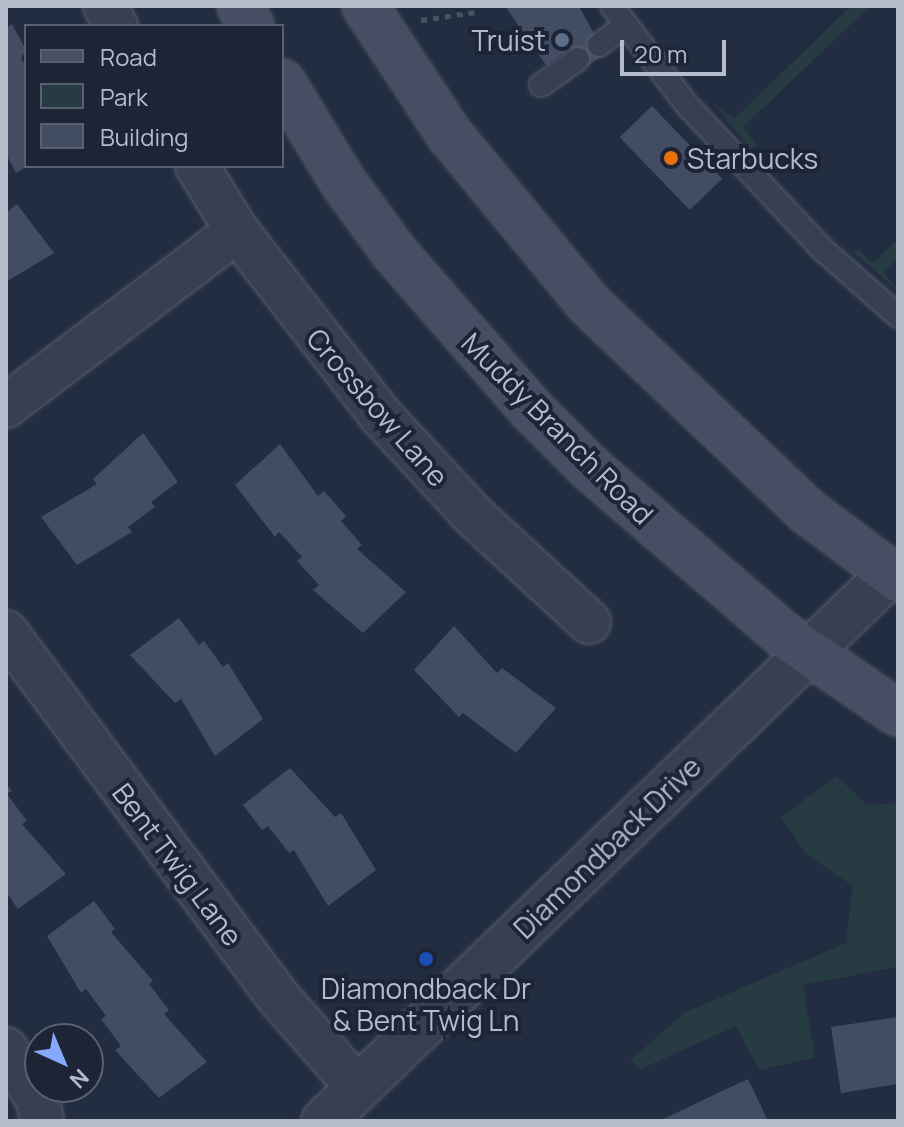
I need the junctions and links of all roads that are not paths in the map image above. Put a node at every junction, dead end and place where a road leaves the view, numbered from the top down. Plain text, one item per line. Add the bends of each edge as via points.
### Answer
1 (105, 6) edge
2 (365, 6) edge
3 (612, 6) edge
4 (115, 24) edge
5 (626, 25) junction
6 (599, 45) dead end
7 (578, 59) dead end
8 (284, 85) edge
9 (541, 85) dead end
10 (198, 168) edge
11 (237, 231) junction
12 (898, 316) edge
13 (6, 406) edge
14 (896, 567) edge
15 (589, 622) dead end
16 (6, 632) edge
17 (807, 654) junction
18 (898, 713) edge
19 (6, 1049) edge
20 (358, 1088) junction
21 (42, 1121) edge
22 (324, 1121) edge

1 - 4 street
2 - 14 main road via 458,147 589,304 807,511
3 - 5 lane
5 - 6 lane
5 - 12 lane via 661,77 755,179 822,249
7 - 9 lane
8 - 17 main road, Muddy Branch Road via 343,182 481,355 589,467
10 - 11 street, Crossbow Lane
11 - 13 street
11 - 15 street, Crossbow Lane via 382,417 475,517
14 - 17 street, Diamondback Drive
16 - 20 street, Bent Twig Lane via 287,1009
17 - 18 main road, Muddy Branch Road
17 - 20 street, Diamondback Drive
19 - 21 street via 38,1100
20 - 22 street, Diamondback Drive

